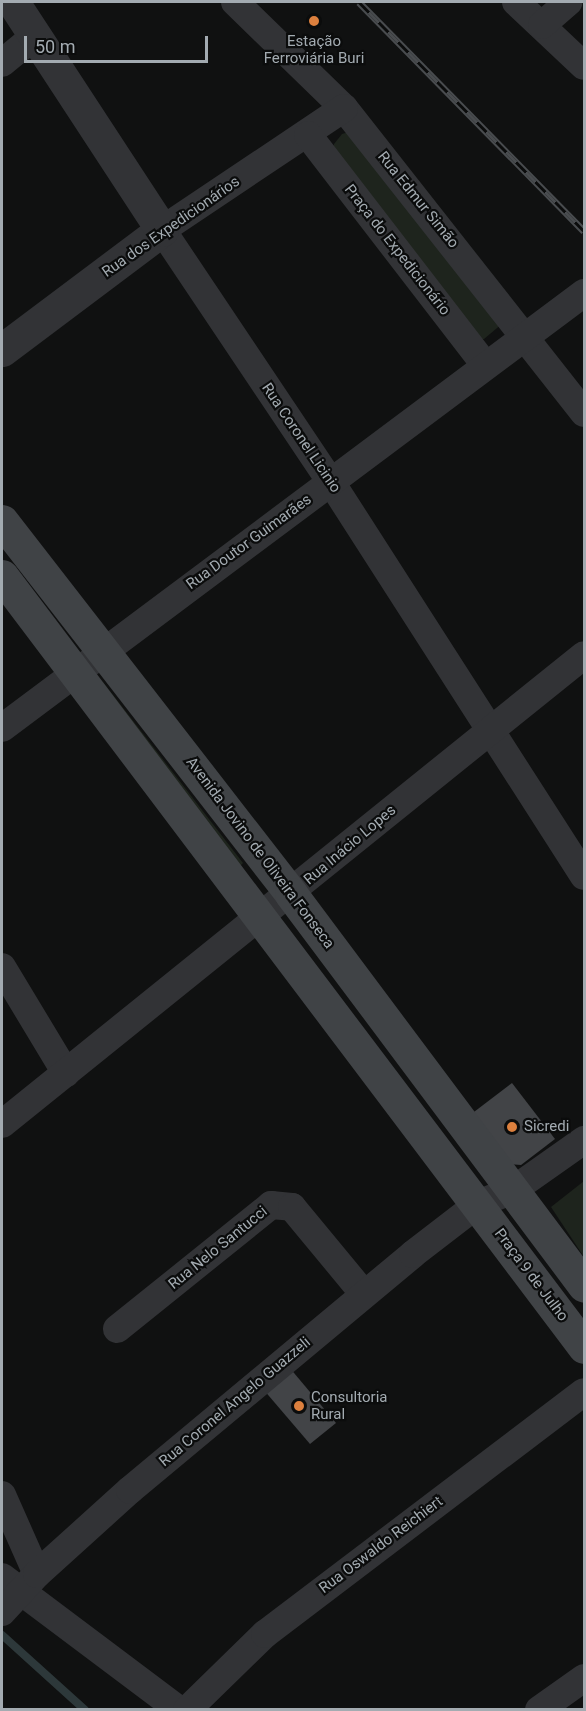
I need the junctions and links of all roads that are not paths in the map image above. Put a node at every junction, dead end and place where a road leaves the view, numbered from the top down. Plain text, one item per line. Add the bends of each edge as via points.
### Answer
1 (13, 2) edge
2 (235, 2) edge
3 (516, 2) edge
4 (568, 2) edge
5 (542, 25) junction
6 (36, 35) junction
7 (2, 63) edge
8 (585, 66) edge
9 (344, 108) junction
10 (308, 135) junction
11 (162, 230) junction
12 (585, 293) edge
13 (525, 334) junction
14 (2, 350) edge
15 (485, 365) junction
16 (585, 413) edge
17 (331, 482) junction
18 (2, 521) edge
19 (2, 576) edge
20 (104, 649) junction
21 (585, 655) edge
22 (76, 672) junction
23 (2, 728) edge
24 (489, 730) junction
25 (585, 876) edge
26 (291, 894) junction
27 (261, 919) junction
28 (2, 967) edge
29 (66, 1073) junction
30 (440, 1092) junction
31 (410, 1115) junction
32 (2, 1124) edge
33 (585, 1140) edge
34 (513, 1190) junction
35 (478, 1204) junction
36 (585, 1286) edge
37 (364, 1294) junction
38 (117, 1329) dead end
39 (585, 1347) edge
40 (585, 1392) edge
41 (2, 1495) edge
42 (12, 1593) edge
43 (585, 1678) edge
44 (179, 1710) edge
45 (187, 1710) edge
46 (539, 1710) edge

1 - 6 street, Rua Coronel Licinio
2 - 9 street, Rua Edmur Simão
3 - 5 street
4 - 5 street
5 - 8 street
6 - 7 street
6 - 11 street, Rua Coronel Licinio
9 - 10 street, Rua dos Expedicionários
9 - 13 street, Rua Edmur Simão
10 - 11 street, Rua dos Expedicionários
10 - 15 street, Praça do Expedicionário
11 - 14 street, Rua dos Expedicionários
11 - 17 street, Rua Coronel Licinio
12 - 13 street, Rua Doutor Guimarães
13 - 15 street, Rua Doutor Guimarães
13 - 16 street, Rua Edmur Simão
15 - 17 street, Rua Doutor Guimarães
17 - 20 street, Rua Doutor Guimarães
17 - 24 street, Rua Coronel Licinio
18 - 20 main road, Avenida Jovino de Oliveira Fonseca
19 - 22 main road
20 - 22 street, Rua Doutor Guimarães
20 - 26 main road, Avenida Jovino de Oliveira Fonseca
21 - 24 street, Rua Inácio Lopes
22 - 23 street, Rua Doutor Guimarães
22 - 27 main road
24 - 25 street, Rua Coronel Licinio
24 - 26 street, Rua Inácio Lopes
26 - 27 street, Rua Inácio Lopes
26 - 30 main road, Avenida Jovino de Oliveira Fonseca
27 - 29 street, Rua Inácio Lopes
27 - 31 main road
28 - 29 street
29 - 32 street, Rua Inácio Lopes
30 - 31 main road
30 - 34 main road, Avenida Jovino de Oliveira Fonseca
31 - 35 main road
33 - 34 street, Rua Coronel Angelo Guazzeli
34 - 35 street, Rua Coronel Angelo Guazzeli
34 - 36 main road
35 - 37 street, Rua Coronel Angelo Guazzeli
35 - 39 main road, Praça 9 de Julho
37 - 38 street, Rua Nelo Santucci via 292,1207 271,1205
37 - 42 street, Rua Coronel Angelo Guazzeli
40 - 45 street, Rua Oswaldo Reichiert via 265,1634
41 - 42 street
42 - 44 street
43 - 46 street

